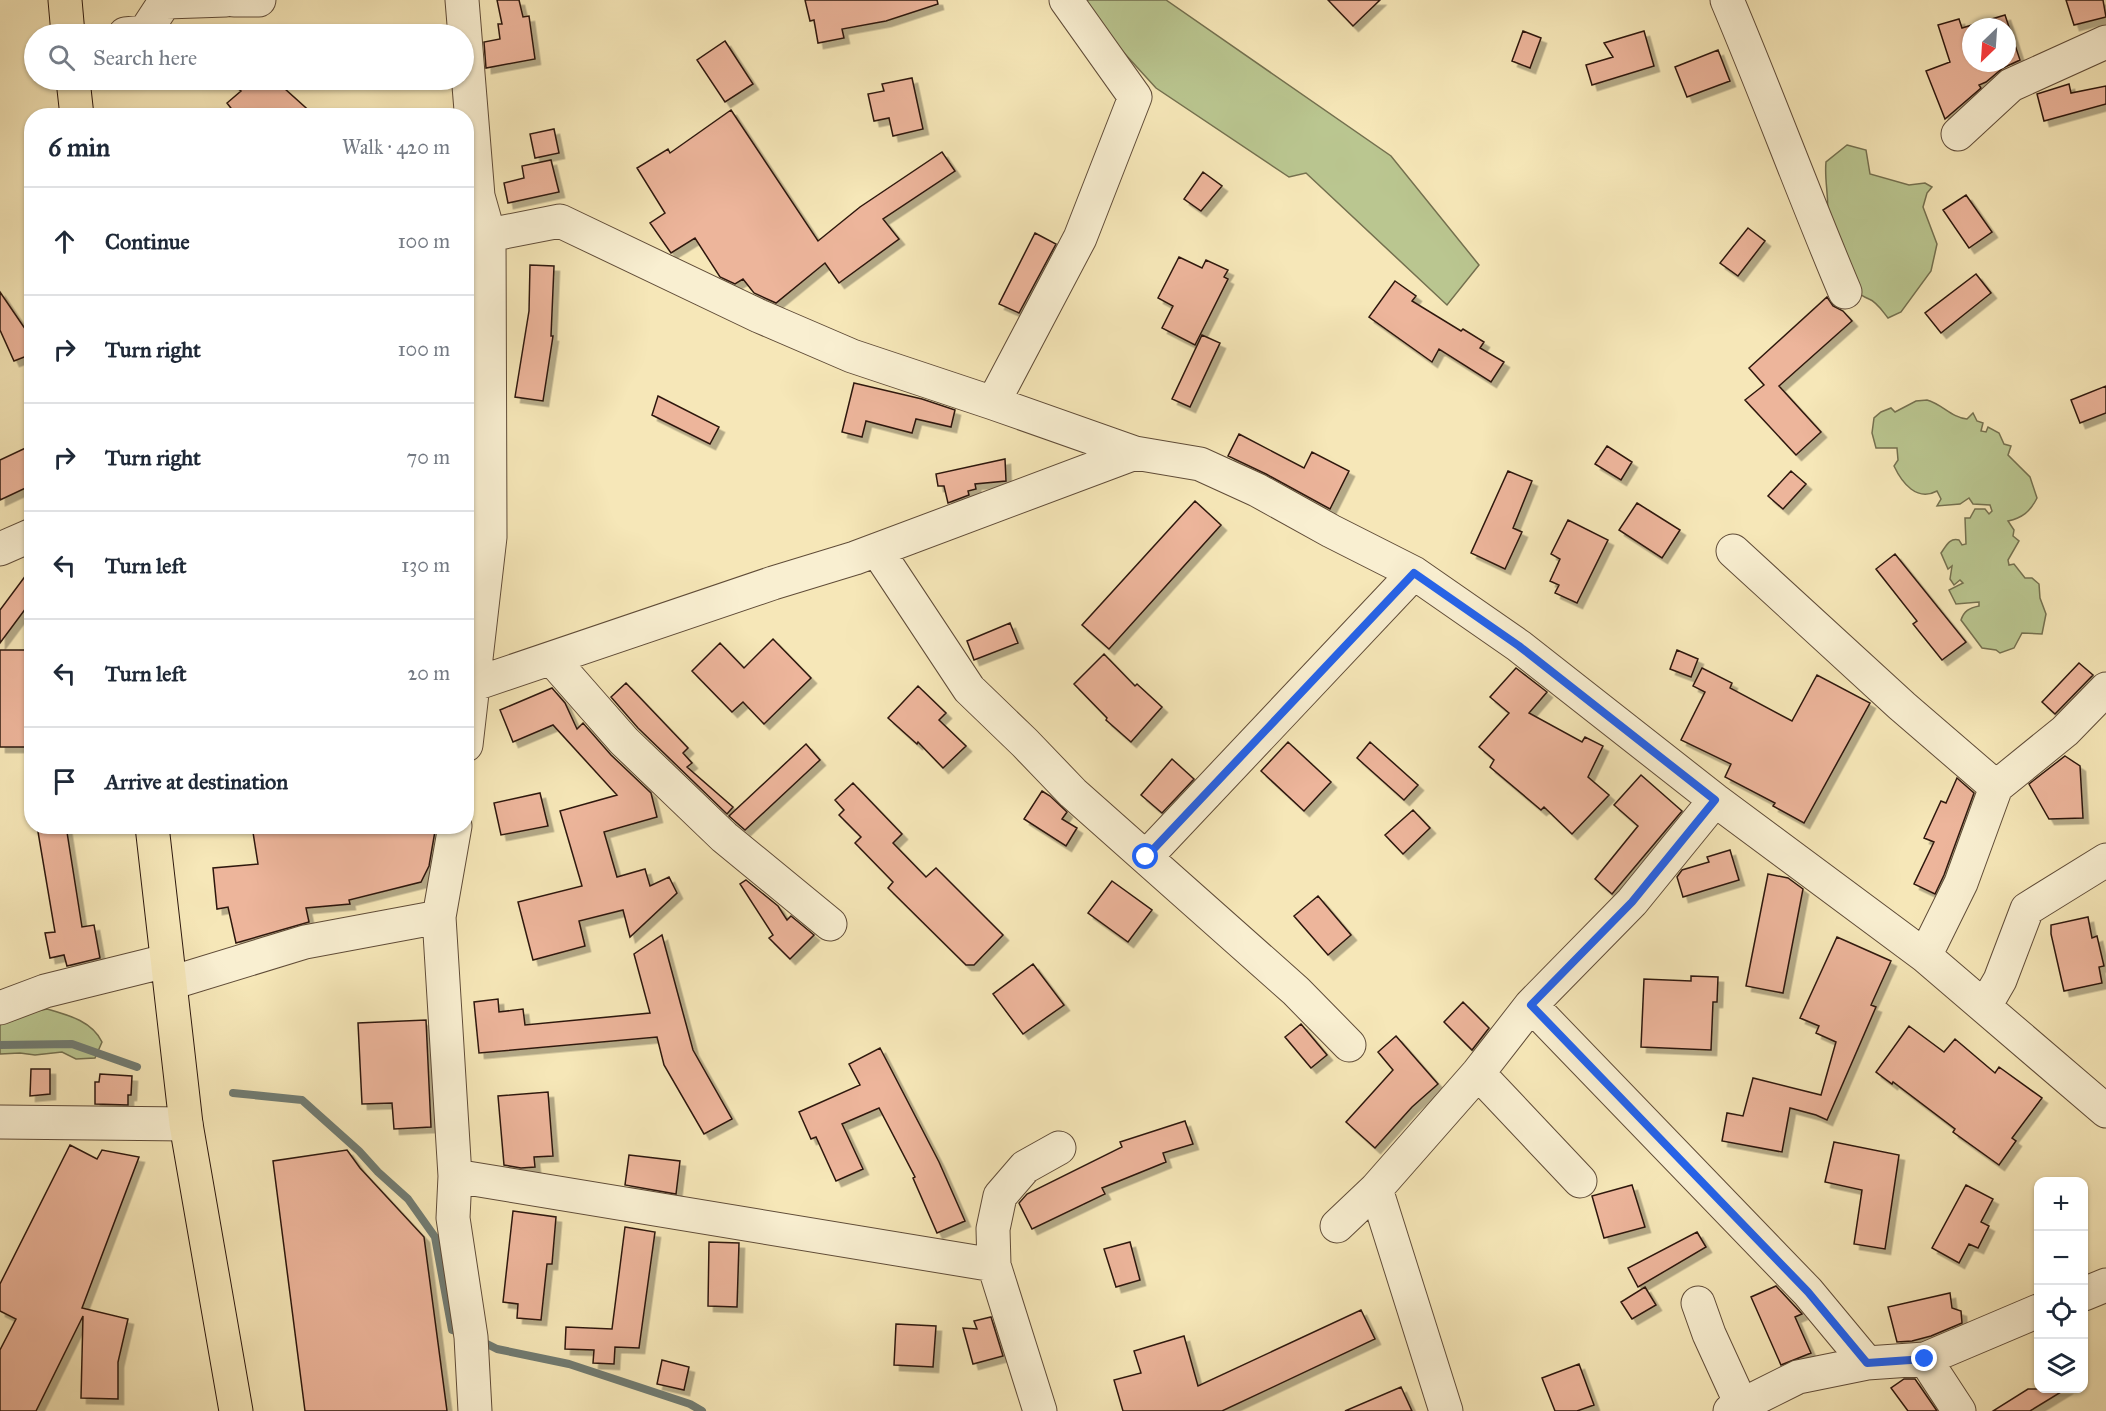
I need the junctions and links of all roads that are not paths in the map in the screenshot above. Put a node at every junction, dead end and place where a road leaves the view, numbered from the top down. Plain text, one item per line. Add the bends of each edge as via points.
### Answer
1 (65, 0) edge
2 (226, 0) edge
3 (234, 0) edge
4 (259, 0) edge
5 (462, 0) edge
6 (1066, 0) edge
7 (1727, 0) edge
8 (166, 1) edge
9 (67, 24) edge
10 (150, 24) edge
11 (464, 24) edge
12 (2106, 42) edge
13 (74, 90) edge
14 (469, 90) edge
15 (76, 108) edge
16 (471, 108) edge
17 (1958, 134) dead end
18 (474, 147) edge
19 (489, 235) junction
20 (1845, 292) dead end
21 (993, 403) junction
22 (1135, 453) junction
23 (24, 538) edge
24 (0, 549) edge
25 (877, 550) junction
26 (1733, 551) dead end
27 (1414, 573) junction
28 (552, 659) junction
29 (474, 684) joint
30 (2106, 689) edge
31 (1996, 787) junction
32 (1715, 800) junction
33 (153, 834) edge
34 (454, 834) edge
35 (1146, 857) junction
36 (2106, 860) edge
37 (439, 916) junction
38 (830, 924) dead end
39 (1925, 956) junction
40 (169, 972) junction
41 (1531, 1005) junction
42 (1985, 1006) junction
43 (0, 1008) edge
44 (1349, 1045) dead end
45 (1478, 1073) junction
46 (2106, 1111) edge
47 (1, 1122) edge
48 (186, 1124) junction
49 (1059, 1148) dead end
50 (455, 1176) junction
51 (1580, 1181) dead end
52 (1376, 1189) junction
53 (1336, 1226) dead end
54 (994, 1265) junction
55 (2106, 1285) edge
56 (2088, 1292) edge
57 (1698, 1303) dead end
58 (2034, 1313) edge
59 (1925, 1359) junction
60 (1867, 1363) junction
61 (1735, 1408) edge
62 (236, 1411) edge
63 (475, 1411) edge
64 (1040, 1411) edge
65 (1446, 1411) edge
66 (1959, 1411) edge

1 - 9 main road
2 - 8 street
3 - 4 street
5 - 11 street
6 - 21 street via 1135,97 1080,238
7 - 20 street
8 - 10 street
12 - 17 street via 2011,85
13 - 15 main road
14 - 16 street
18 - 19 street via 478,196
19 - 21 street via 560,222 852,356
19 - 29 street via 490,537
21 - 22 street
22 - 25 street
22 - 27 street via 1200,464
23 - 24 street
25 - 28 street
25 - 35 street via 969,689 1073,793
26 - 31 street
27 - 32 street via 1519,646
27 - 35 street
28 - 29 street
28 - 38 street via 624,741 724,837
30 - 31 street via 2065,731
31 - 39 street via 1961,883
32 - 39 street
32 - 41 street via 1632,902
33 - 40 main road
34 - 37 street
35 - 44 street via 1296,991
36 - 42 street via 2027,909 2000,980
37 - 40 street
37 - 50 street
39 - 42 street
40 - 43 street via 45,991
40 - 48 main road
41 - 45 street
41 - 60 street via 1808,1292
42 - 46 street
45 - 51 street
45 - 52 street
47 - 48 street
48 - 62 main road
49 - 54 street via 1025,1167 1000,1196 993,1229
50 - 54 street
50 - 63 street via 453,1218 471,1337
52 - 53 street
52 - 65 street
54 - 64 street
55 - 56 street
57 - 61 street
58 - 59 street
59 - 60 street
59 - 66 street
60 - 61 street via 1798,1377

